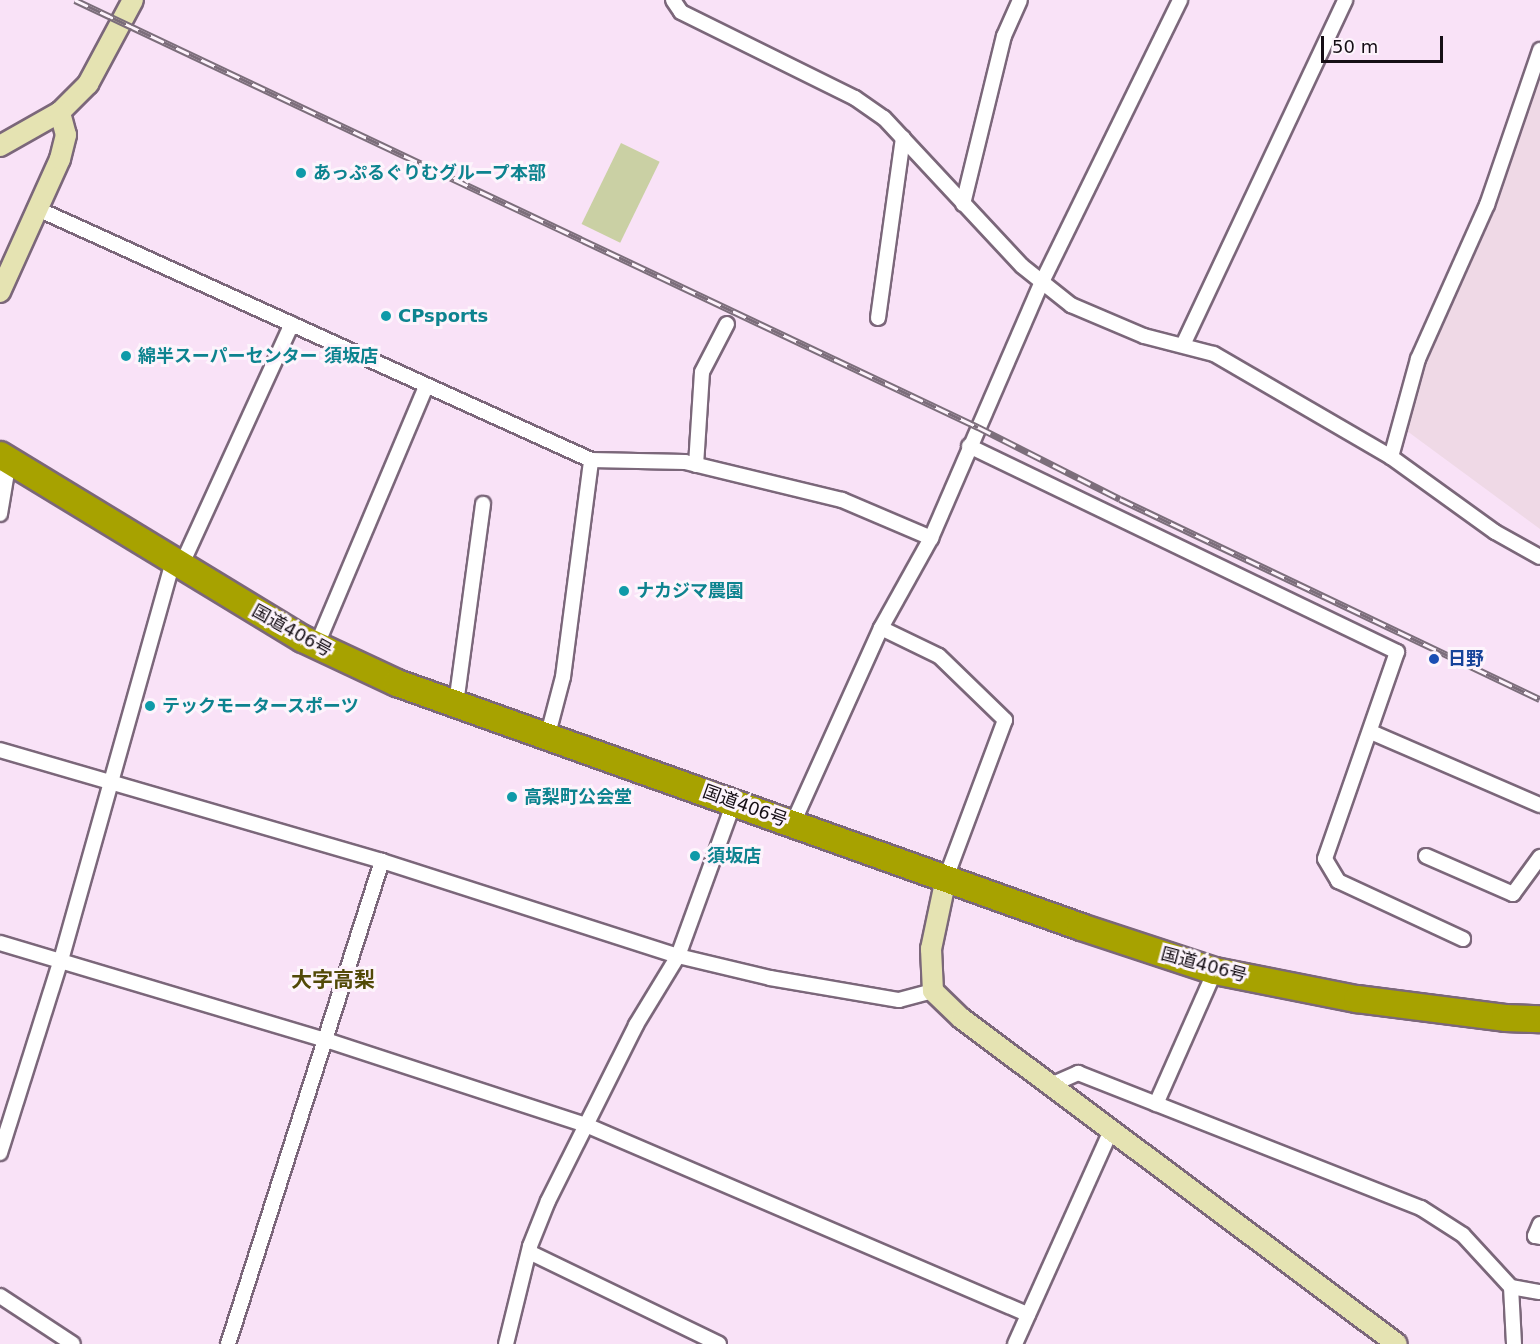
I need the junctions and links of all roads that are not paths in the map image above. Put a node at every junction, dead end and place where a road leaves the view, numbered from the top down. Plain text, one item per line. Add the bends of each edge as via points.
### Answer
1 (133, 0) edge
2 (672, 0) edge
3 (1020, 0) edge
4 (1180, 0) edge
5 (1346, 0) edge
6 (1540, 50) edge
7 (60, 112) junction
8 (903, 138) junction
9 (0, 146) edge
10 (963, 204) junction
11 (40, 210) junction
12 (1042, 282) junction
13 (0, 292) edge
14 (878, 318) dead end
15 (292, 324) junction
16 (728, 324) dead end
17 (1183, 345) junction
18 (426, 387) junction
19 (969, 446) junction
20 (4, 457) edge
21 (1391, 458) junction
22 (591, 460) junction
23 (696, 465) junction
24 (483, 504) dead end
25 (0, 514) edge
26 (931, 538) junction
27 (1540, 557) edge
28 (177, 564) junction
29 (882, 628) junction
30 (316, 647) junction
31 (456, 704) junction
32 (1371, 732) junction
33 (548, 734) junction
34 (0, 750) edge
35 (111, 785) junction
36 (734, 802) junction
37 (1540, 805) edge
38 (793, 823) junction
39 (1426, 856) dead end
40 (1540, 857) edge
41 (382, 861) junction
42 (946, 878) junction
43 (1463, 939) dead end
44 (0, 943) edge
45 (678, 956) junction
46 (61, 960) junction
47 (1215, 971) junction
48 (933, 991) junction
49 (1540, 1019) edge
50 (326, 1040) junction
51 (1051, 1085) junction
52 (1156, 1104) junction
53 (586, 1125) junction
54 (1111, 1130) junction
55 (0, 1153) edge
56 (1540, 1224) edge
57 (1540, 1237) edge
58 (529, 1252) junction
59 (1511, 1287) junction
60 (1540, 1292) edge
61 (0, 1296) edge
62 (1028, 1314) junction
63 (73, 1344) edge
64 (228, 1344) edge
65 (506, 1344) edge
66 (719, 1344) edge
67 (1015, 1344) edge
68 (1397, 1344) edge
69 (1514, 1344) edge

1 - 7 street via 88,84
2 - 8 street via 681,12 855,98 884,118
3 - 10 street via 1004,36
4 - 12 street
5 - 17 street
6 - 21 street via 1487,205 1418,359
7 - 9 street
7 - 11 street via 66,135
8 - 10 street
8 - 14 street
10 - 12 street
11 - 13 street
11 - 15 street
12 - 17 street via 1071,305 1144,336
12 - 19 street
15 - 18 street
15 - 28 street
16 - 23 street via 702,372
17 - 21 street via 1214,354
18 - 22 street
18 - 30 street
19 - 26 street
19 - 32 street via 1397,652
20 - 25 street
20 - 28 highway, 国道406号
21 - 27 street via 1495,532
22 - 23 street
22 - 33 street via 563,677
23 - 26 street via 842,500
24 - 31 street
26 - 29 street
28 - 30 highway, 国道406号
28 - 35 street
29 - 38 street
29 - 42 street via 939,656 1005,720
30 - 31 highway, 国道406号 via 396,683
31 - 33 highway, 国道406号
32 - 37 street
32 - 43 street via 1325,859 1338,881
33 - 36 highway, 国道406号
34 - 35 street
35 - 41 street
35 - 46 street
36 - 38 highway, 国道406号
36 - 45 street
38 - 42 highway, 国道406号
39 - 40 street via 1513,894
41 - 45 street
41 - 50 street
42 - 47 highway, 国道406号
42 - 48 street via 931,949
44 - 46 street
45 - 48 street via 770,978 899,1000
45 - 53 street via 636,1025
46 - 50 street
46 - 55 street
47 - 49 highway, 国道406号 via 1357,999
47 - 52 street
48 - 51 street via 961,1018
50 - 53 street
50 - 64 street
51 - 52 street via 1078,1073
51 - 54 street
52 - 59 street via 1421,1208 1463,1236
53 - 58 street via 548,1201
53 - 62 street
54 - 62 street
54 - 68 street
56 - 57 street via 1534,1236
58 - 65 street
58 - 66 street
59 - 60 street
59 - 69 street
61 - 63 street
62 - 67 street

